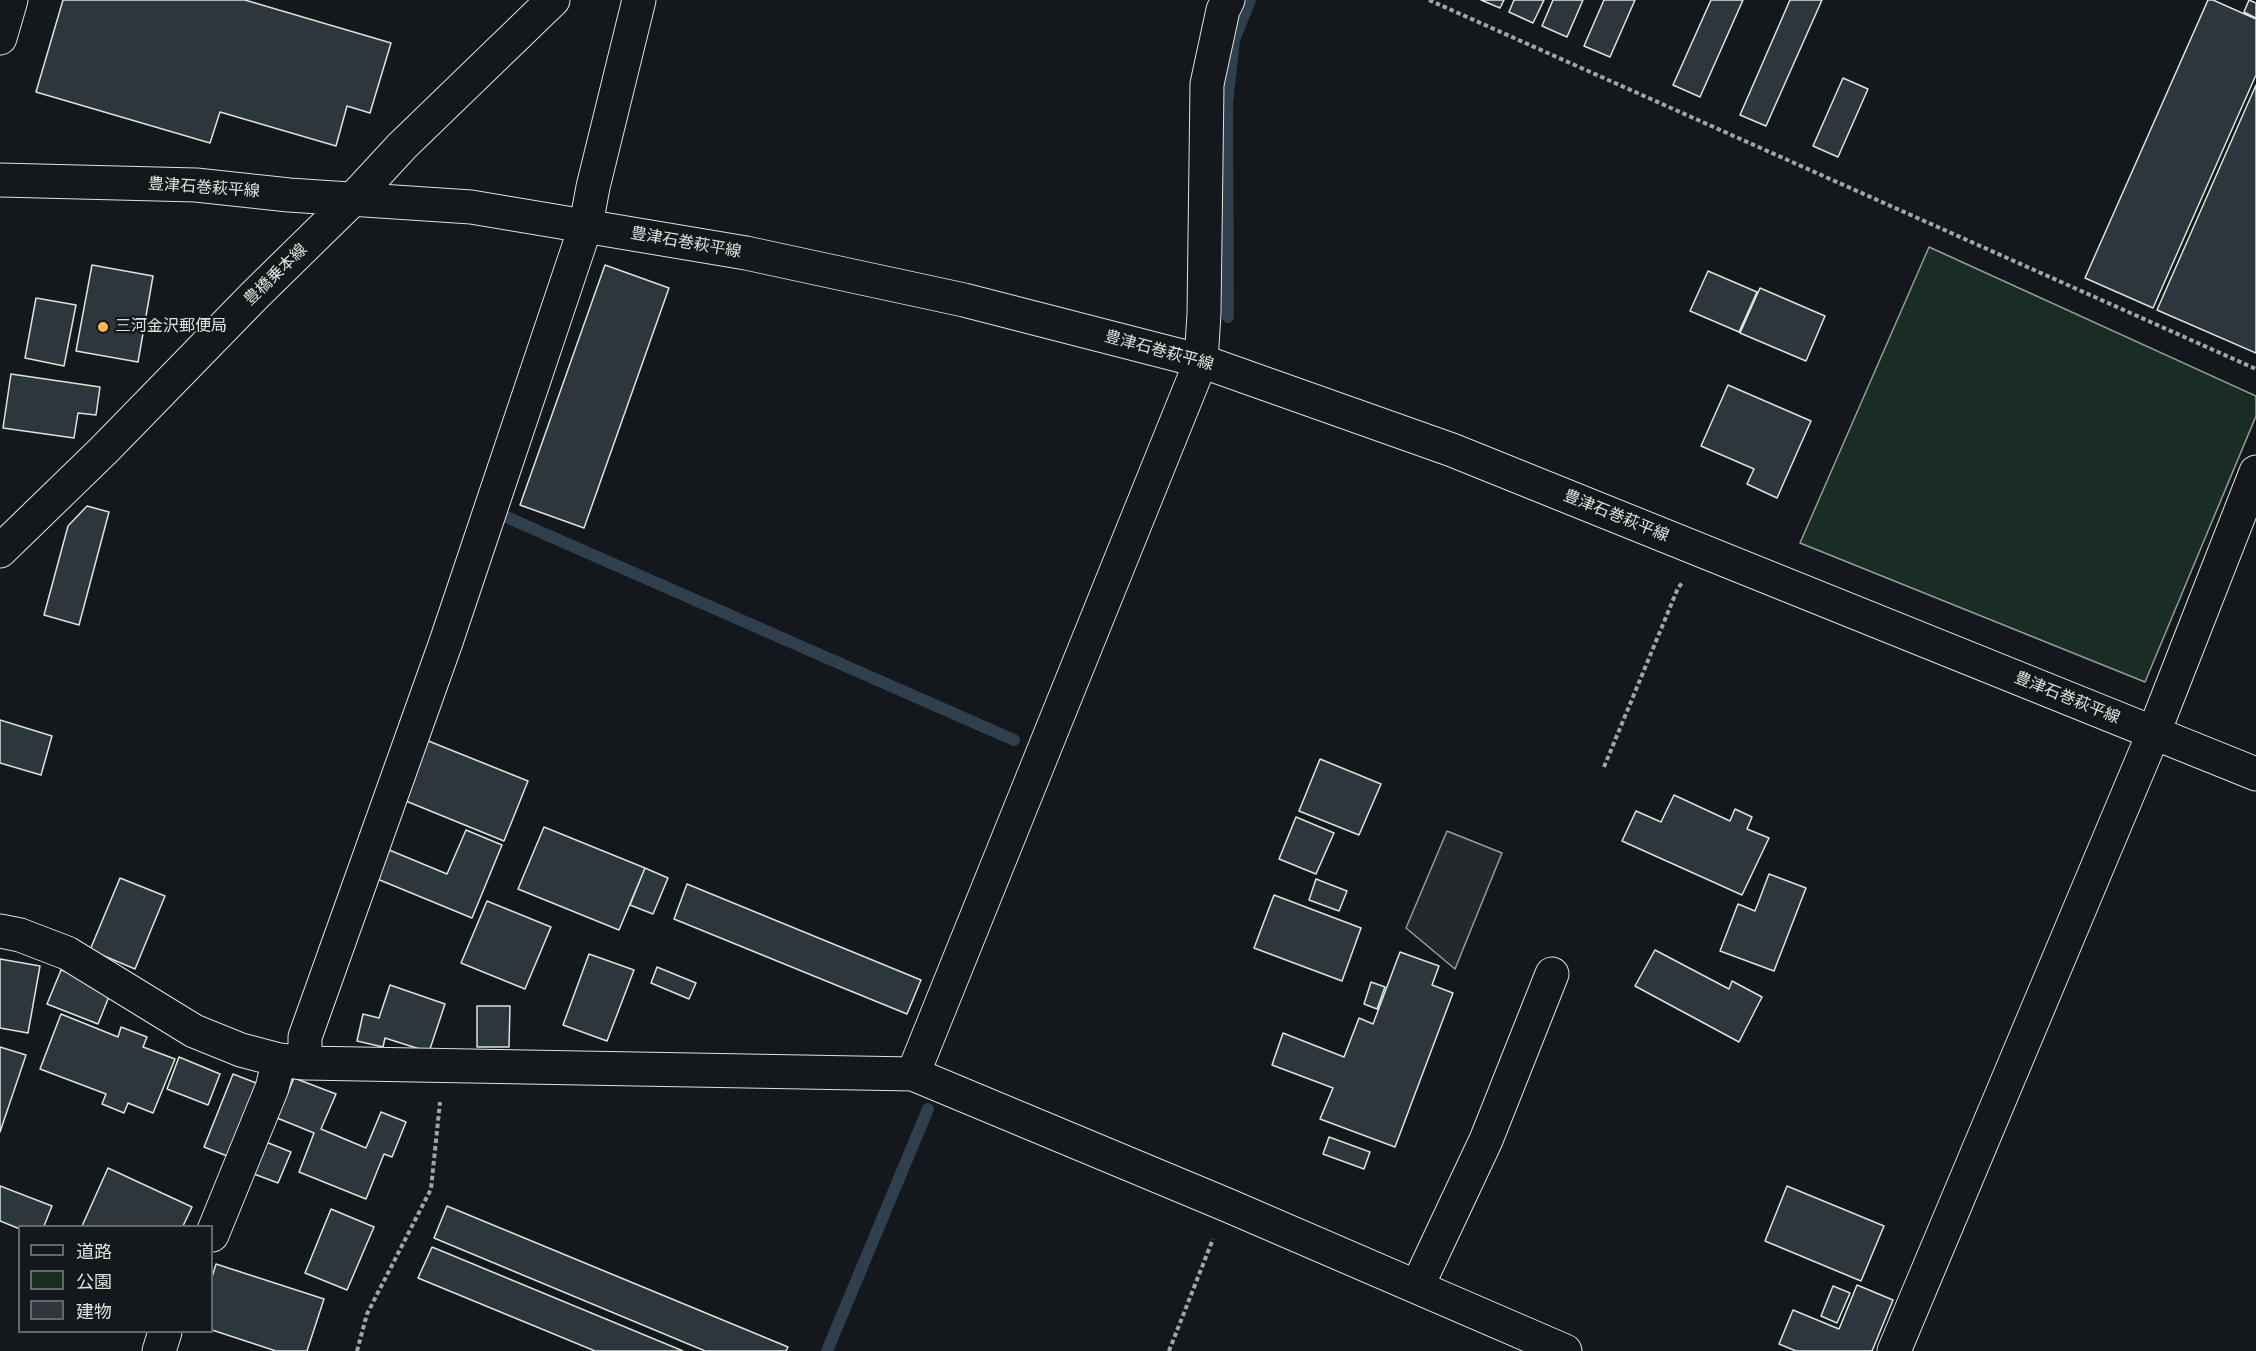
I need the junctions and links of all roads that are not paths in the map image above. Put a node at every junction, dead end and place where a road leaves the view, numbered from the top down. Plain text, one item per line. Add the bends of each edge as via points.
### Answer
1 (11, 0) edge
2 (553, 0) edge
3 (639, 0) edge
4 (1228, 0) edge
5 (0, 38) edge
6 (0, 180) edge
7 (354, 200) junction
8 (586, 225) junction
9 (1200, 361) junction
10 (2256, 472) edge
11 (0, 551) edge
12 (2154, 732) junction
13 (2256, 774) edge
14 (0, 931) edge
15 (1552, 974) dead end
16 (292, 1061) junction
17 (913, 1074) junction
18 (213, 1233) edge
19 (1417, 1287) junction
20 (165, 1333) edge
21 (159, 1351) edge
22 (1566, 1351) edge
23 (1894, 1351) edge

1 - 5 street
2 - 7 street, 豊橋乗本線 via 402,146
3 - 8 street
4 - 9 street via 1207,84
6 - 7 street, 豊津石巻萩平線 via 196,185
7 - 8 street, 豊津石巻萩平線 via 471,207
7 - 11 street, 豊橋乗本線
8 - 9 street, 豊津石巻萩平線 via 746,253 964,300
8 - 16 street via 446,642 305,1037
9 - 12 street, 豊津石巻萩平線 via 1452,450
9 - 17 street
10 - 12 street
12 - 13 street, 豊津石巻萩平線
12 - 23 street
14 - 16 street via 67,953 194,1031 242,1050
15 - 19 street via 1486,1140
16 - 17 street
16 - 18 street via 273,1088
17 - 19 street
19 - 22 street
20 - 21 street

